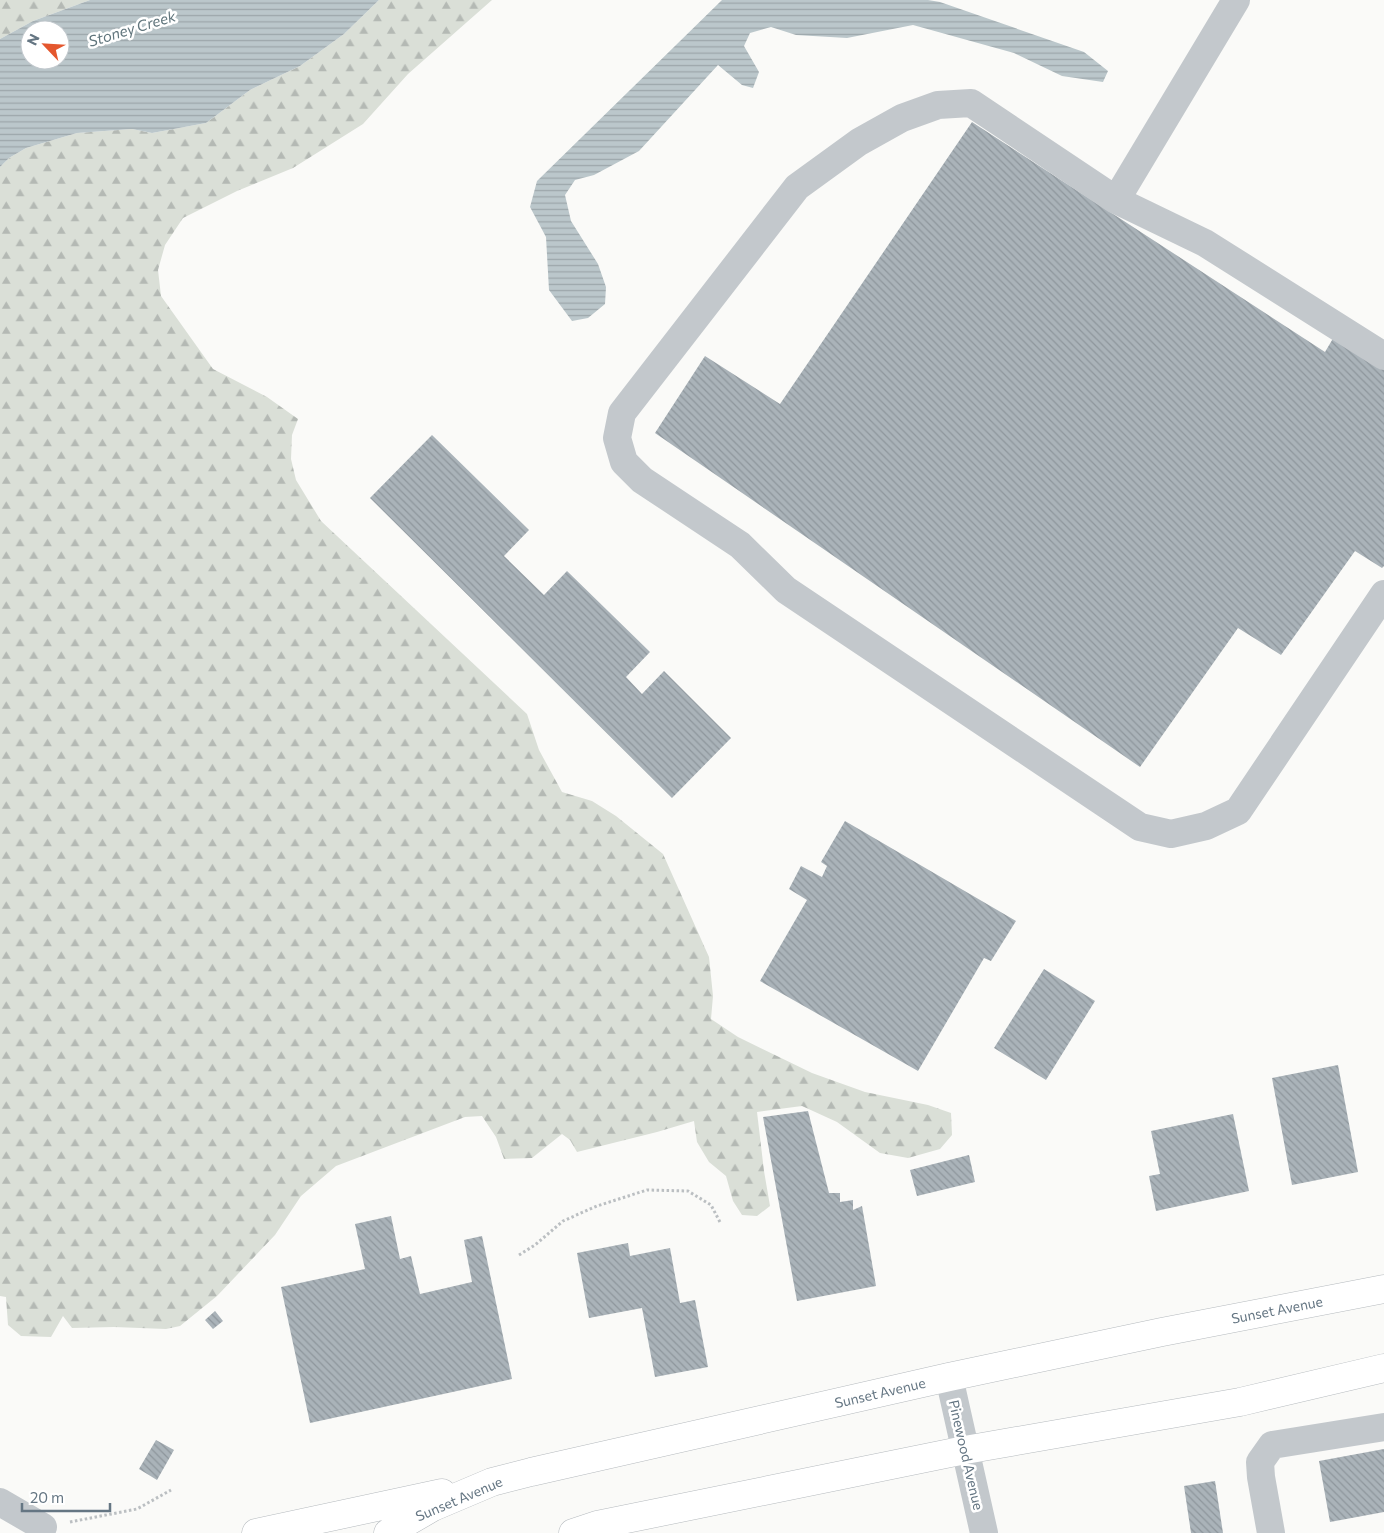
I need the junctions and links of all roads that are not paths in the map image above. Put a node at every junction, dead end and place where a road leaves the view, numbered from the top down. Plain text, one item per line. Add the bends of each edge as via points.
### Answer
1 (1236, 0) edge
2 (1116, 200) junction
3 (1384, 356) edge
4 (1384, 594) edge
5 (1384, 1288) edge
6 (1384, 1368) edge
7 (948, 1377) junction
8 (1384, 1427) edge
9 (965, 1450) junction
10 (492, 1482) junction
11 (0, 1502) edge
12 (43, 1527) road end
13 (256, 1533) edge
14 (388, 1533) edge
15 (573, 1533) edge
16 (984, 1533) edge
17 (1271, 1533) edge

1 - 2 street
2 - 3 street via 1206,243
2 - 4 street via 971,103 938,105 902,118 859,142 797,187 622,413 618,438 624,462 642,480 740,544 786,590 1140,827 1171,834 1206,826 1238,811
5 - 7 main road, Sunset Avenue
6 - 9 main road via 1240,1402
7 - 9 street, Pinewood Avenue
7 - 10 main road, Sunset Avenue
8 - 17 street via 1272,1445 1260,1462
9 - 15 main road via 597,1525
9 - 16 street, Pinewood Avenue
10 - 13 main road
10 - 14 main road, Sunset Avenue via 433,1507
11 - 12 street

